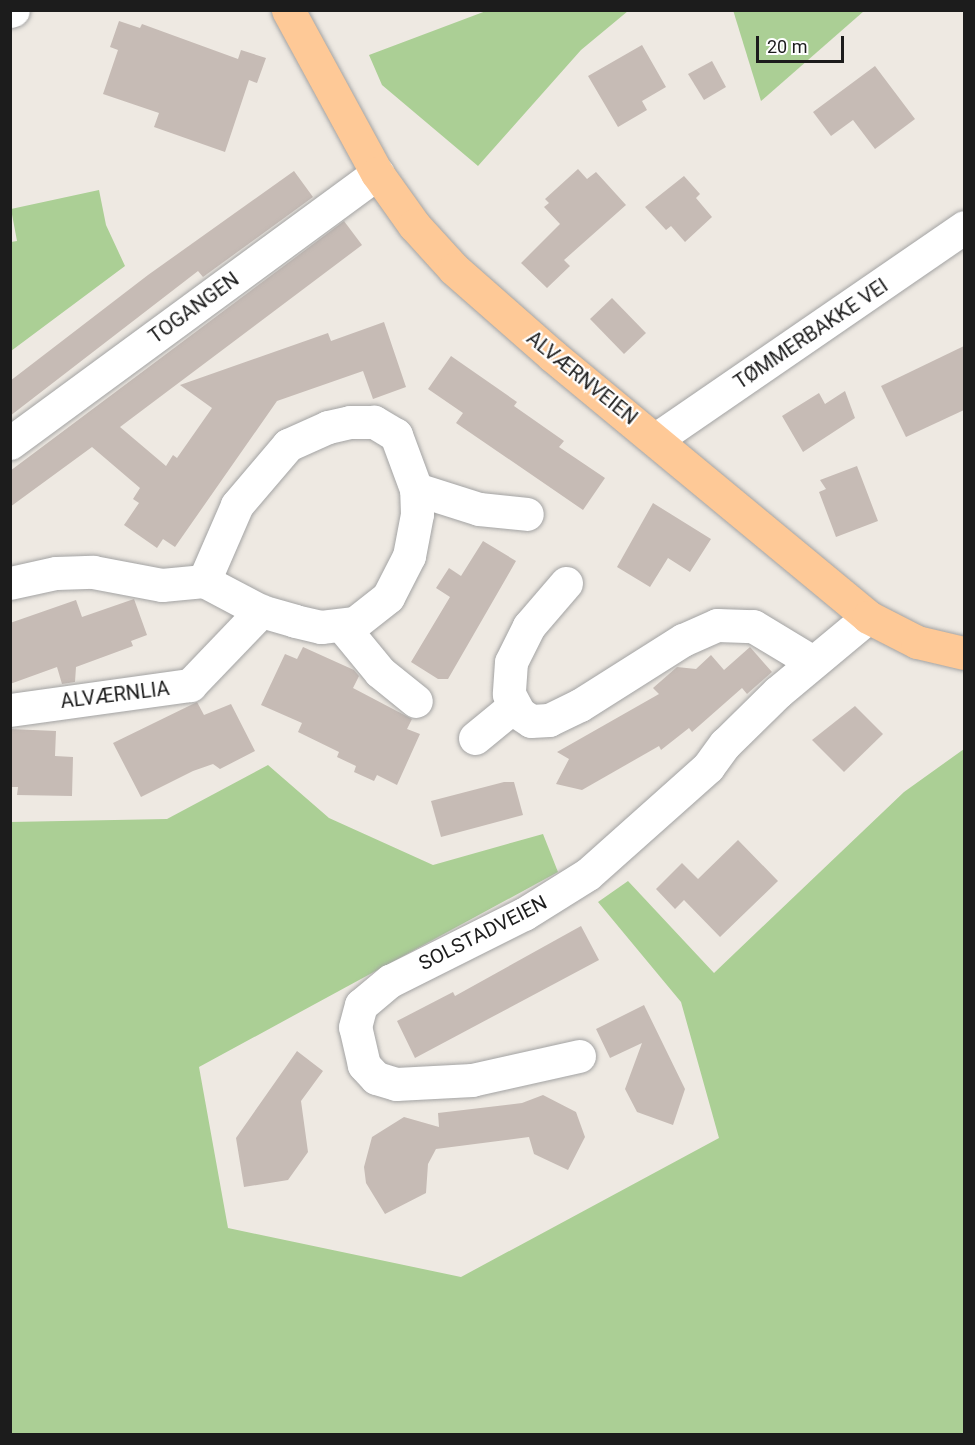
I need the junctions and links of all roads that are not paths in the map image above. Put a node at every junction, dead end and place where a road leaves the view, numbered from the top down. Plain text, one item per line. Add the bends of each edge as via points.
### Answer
1 (288, 10) edge
2 (377, 173) junction
3 (964, 227) edge
4 (656, 439) junction
5 (10, 443) edge
6 (417, 489) junction
7 (527, 514) dead end
8 (204, 581) junction
9 (10, 583) edge
10 (566, 583) dead end
11 (261, 611) junction
12 (868, 617) junction
13 (343, 627) junction
14 (964, 653) edge
15 (812, 661) junction
16 (416, 701) dead end
17 (514, 706) junction
18 (10, 710) edge
19 (475, 738) dead end
20 (579, 1056) dead end

1 - 2 main road, ALVÆRNVEIEN
2 - 4 main road, ALVÆRNVEIEN via 414,225 454,269
2 - 5 street, TOGANGEN
3 - 4 street, TØMMERBAKKE VEI
4 - 12 main road, ALVÆRNVEIEN
6 - 7 street via 479,509
6 - 8 street via 396,435 374,422 328,427 295,440 250,486
6 - 13 street via 417,514 401,575 380,605
8 - 9 street via 162,585 93,572 56,573
8 - 11 street
10 - 17 street via 544,604 521,638 508,678
11 - 13 street via 321,627
11 - 18 street, ALVÆRNLIA via 190,685
12 - 14 main road, ALVÆRNVEIEN via 917,642
12 - 15 street, SOLSTADVEIEN
13 - 16 street via 380,672
15 - 17 street via 753,626 717,625 683,640 596,696 549,720 531,721
15 - 20 street, SOLSTADVEIEN via 725,744 708,767 618,850 524,914 390,981 361,1005 355,1027 364,1065 376,1078 396,1084 472,1080
17 - 19 street

